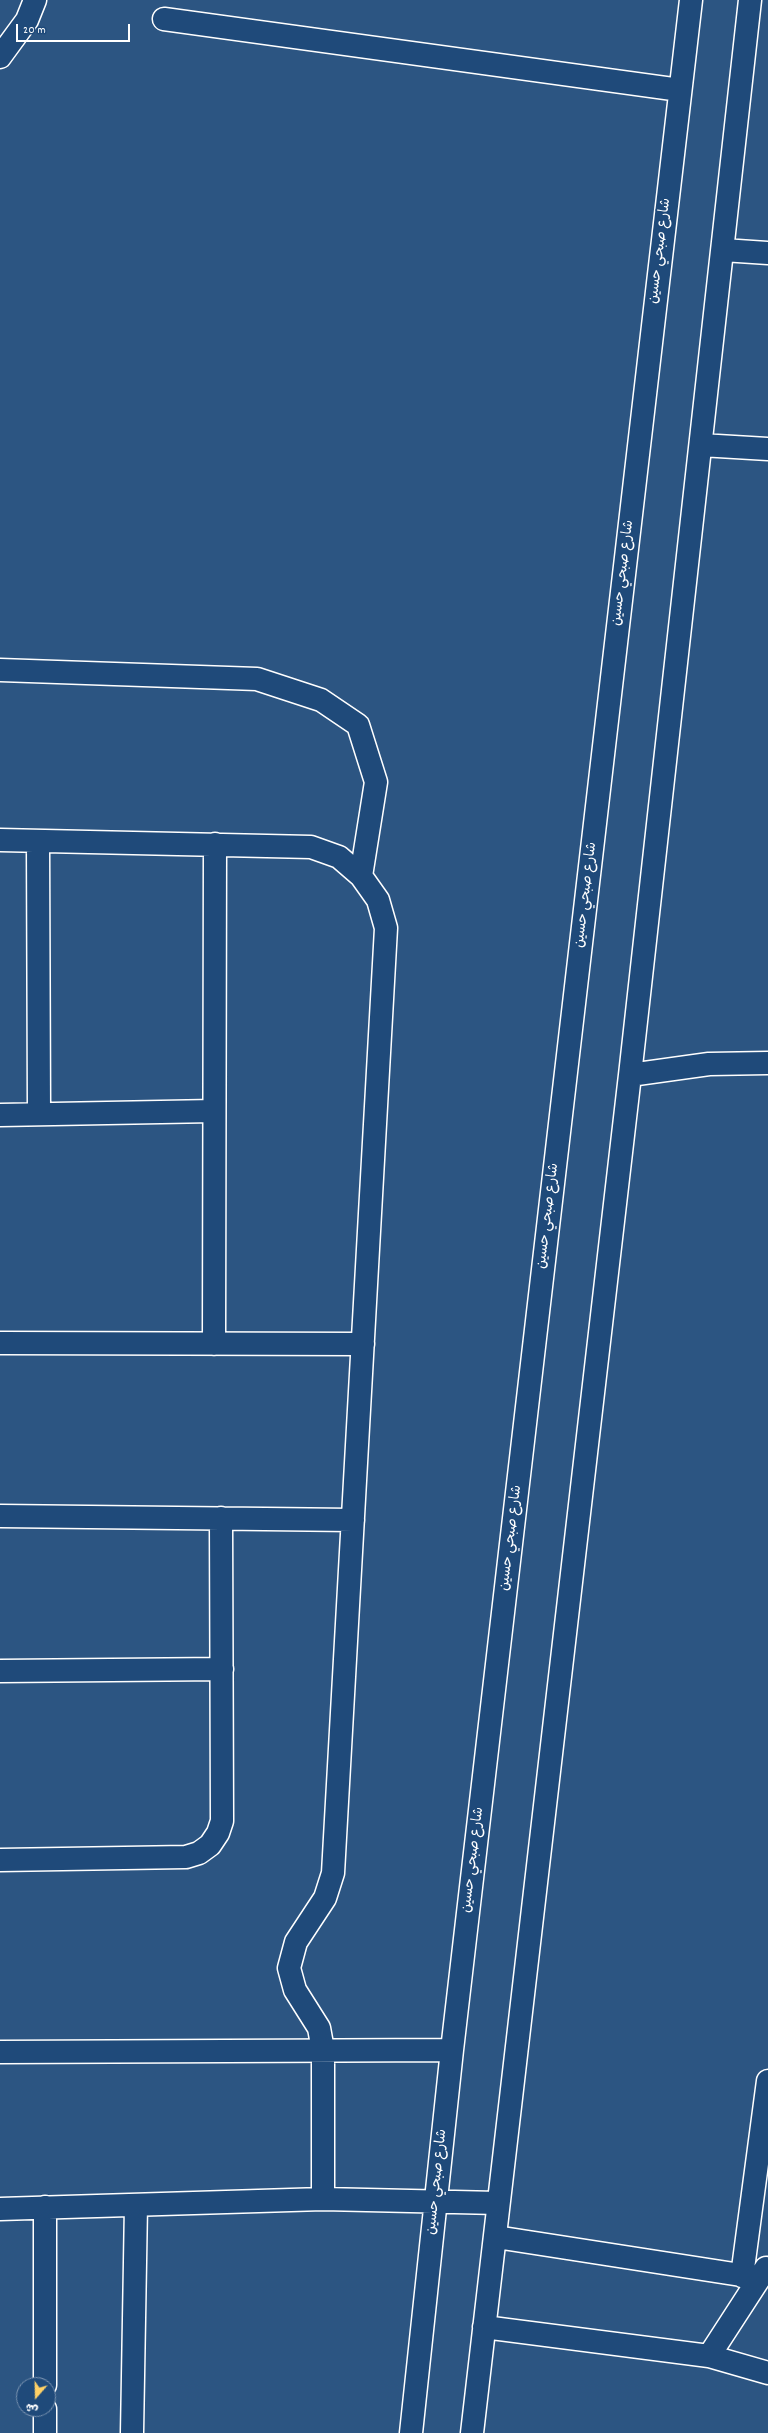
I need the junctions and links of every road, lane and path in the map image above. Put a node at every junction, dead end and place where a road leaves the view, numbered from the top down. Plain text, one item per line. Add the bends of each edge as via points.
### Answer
1 (35, 0) edge
2 (691, 0) edge
3 (750, 0) edge
4 (164, 19) dead end
5 (0, 57) edge
6 (680, 90) junction
7 (723, 250) junction
8 (768, 253) edge
9 (701, 445) junction
10 (768, 449) edge
11 (0, 670) edge
12 (0, 840) edge
13 (38, 841) junction
14 (215, 844) junction
15 (361, 876) junction
16 (768, 1063) edge
17 (630, 1075) junction
18 (214, 1110) junction
19 (38, 1114) junction
20 (0, 1115) edge
21 (0, 1344) edge
22 (214, 1344) junction
23 (363, 1344) junction
24 (0, 1516) edge
25 (221, 1518) junction
26 (353, 1520) junction
27 (222, 1669) junction
28 (0, 1671) edge
29 (0, 1860) edge
30 (323, 2050) junction
31 (452, 2050) junction
32 (0, 2052) edge
33 (768, 2081) edge
34 (323, 2199) junction
35 (436, 2201) junction
36 (498, 2203) junction
37 (136, 2205) junction
38 (45, 2207) junction
39 (0, 2208) edge
40 (496, 2237) junction
41 (757, 2273) edge
42 (484, 2327) junction
43 (708, 2356) junction
44 (768, 2373) edge
45 (45, 2377) edge
46 (45, 2417) edge
47 (45, 2433) edge
48 (132, 2433) edge
49 (410, 2433) edge
50 (472, 2433) edge

1 - 5 street via 27,20
2 - 6 street, شارع صبحي حسين
3 - 7 street
4 - 6 street
6 - 31 street, شارع صبحي حسين
7 - 8 street
7 - 9 street
9 - 10 street
9 - 17 street
11 - 15 street via 257,679 321,700 358,726 376,782
12 - 13 street
13 - 14 street
13 - 19 street
14 - 15 street via 311,847 338,857
14 - 18 street
15 - 23 street via 378,900 386,928
16 - 17 street via 709,1064
17 - 36 street
18 - 19 street
18 - 22 street
19 - 20 street
21 - 22 street
22 - 23 street
23 - 26 street
24 - 25 street
25 - 26 street
25 - 27 street
26 - 30 street via 333,1873 324,1898 296,1942 289,1968 295,1990 319,2028
27 - 28 street
27 - 29 street via 222,1821 210,1845 199,1853 186,1857
30 - 31 street
30 - 32 street
30 - 34 street
31 - 35 street, شارع صبحي حسين
33 - 41 street
34 - 35 street
34 - 37 street
35 - 36 street
35 - 49 street, شارع صبحي حسين
36 - 40 street
37 - 38 street
37 - 48 street
38 - 39 street
38 - 45 street
40 - 41 street
40 - 42 street
41 - 43 street
42 - 43 street
42 - 50 street
43 - 44 street
46 - 47 street

